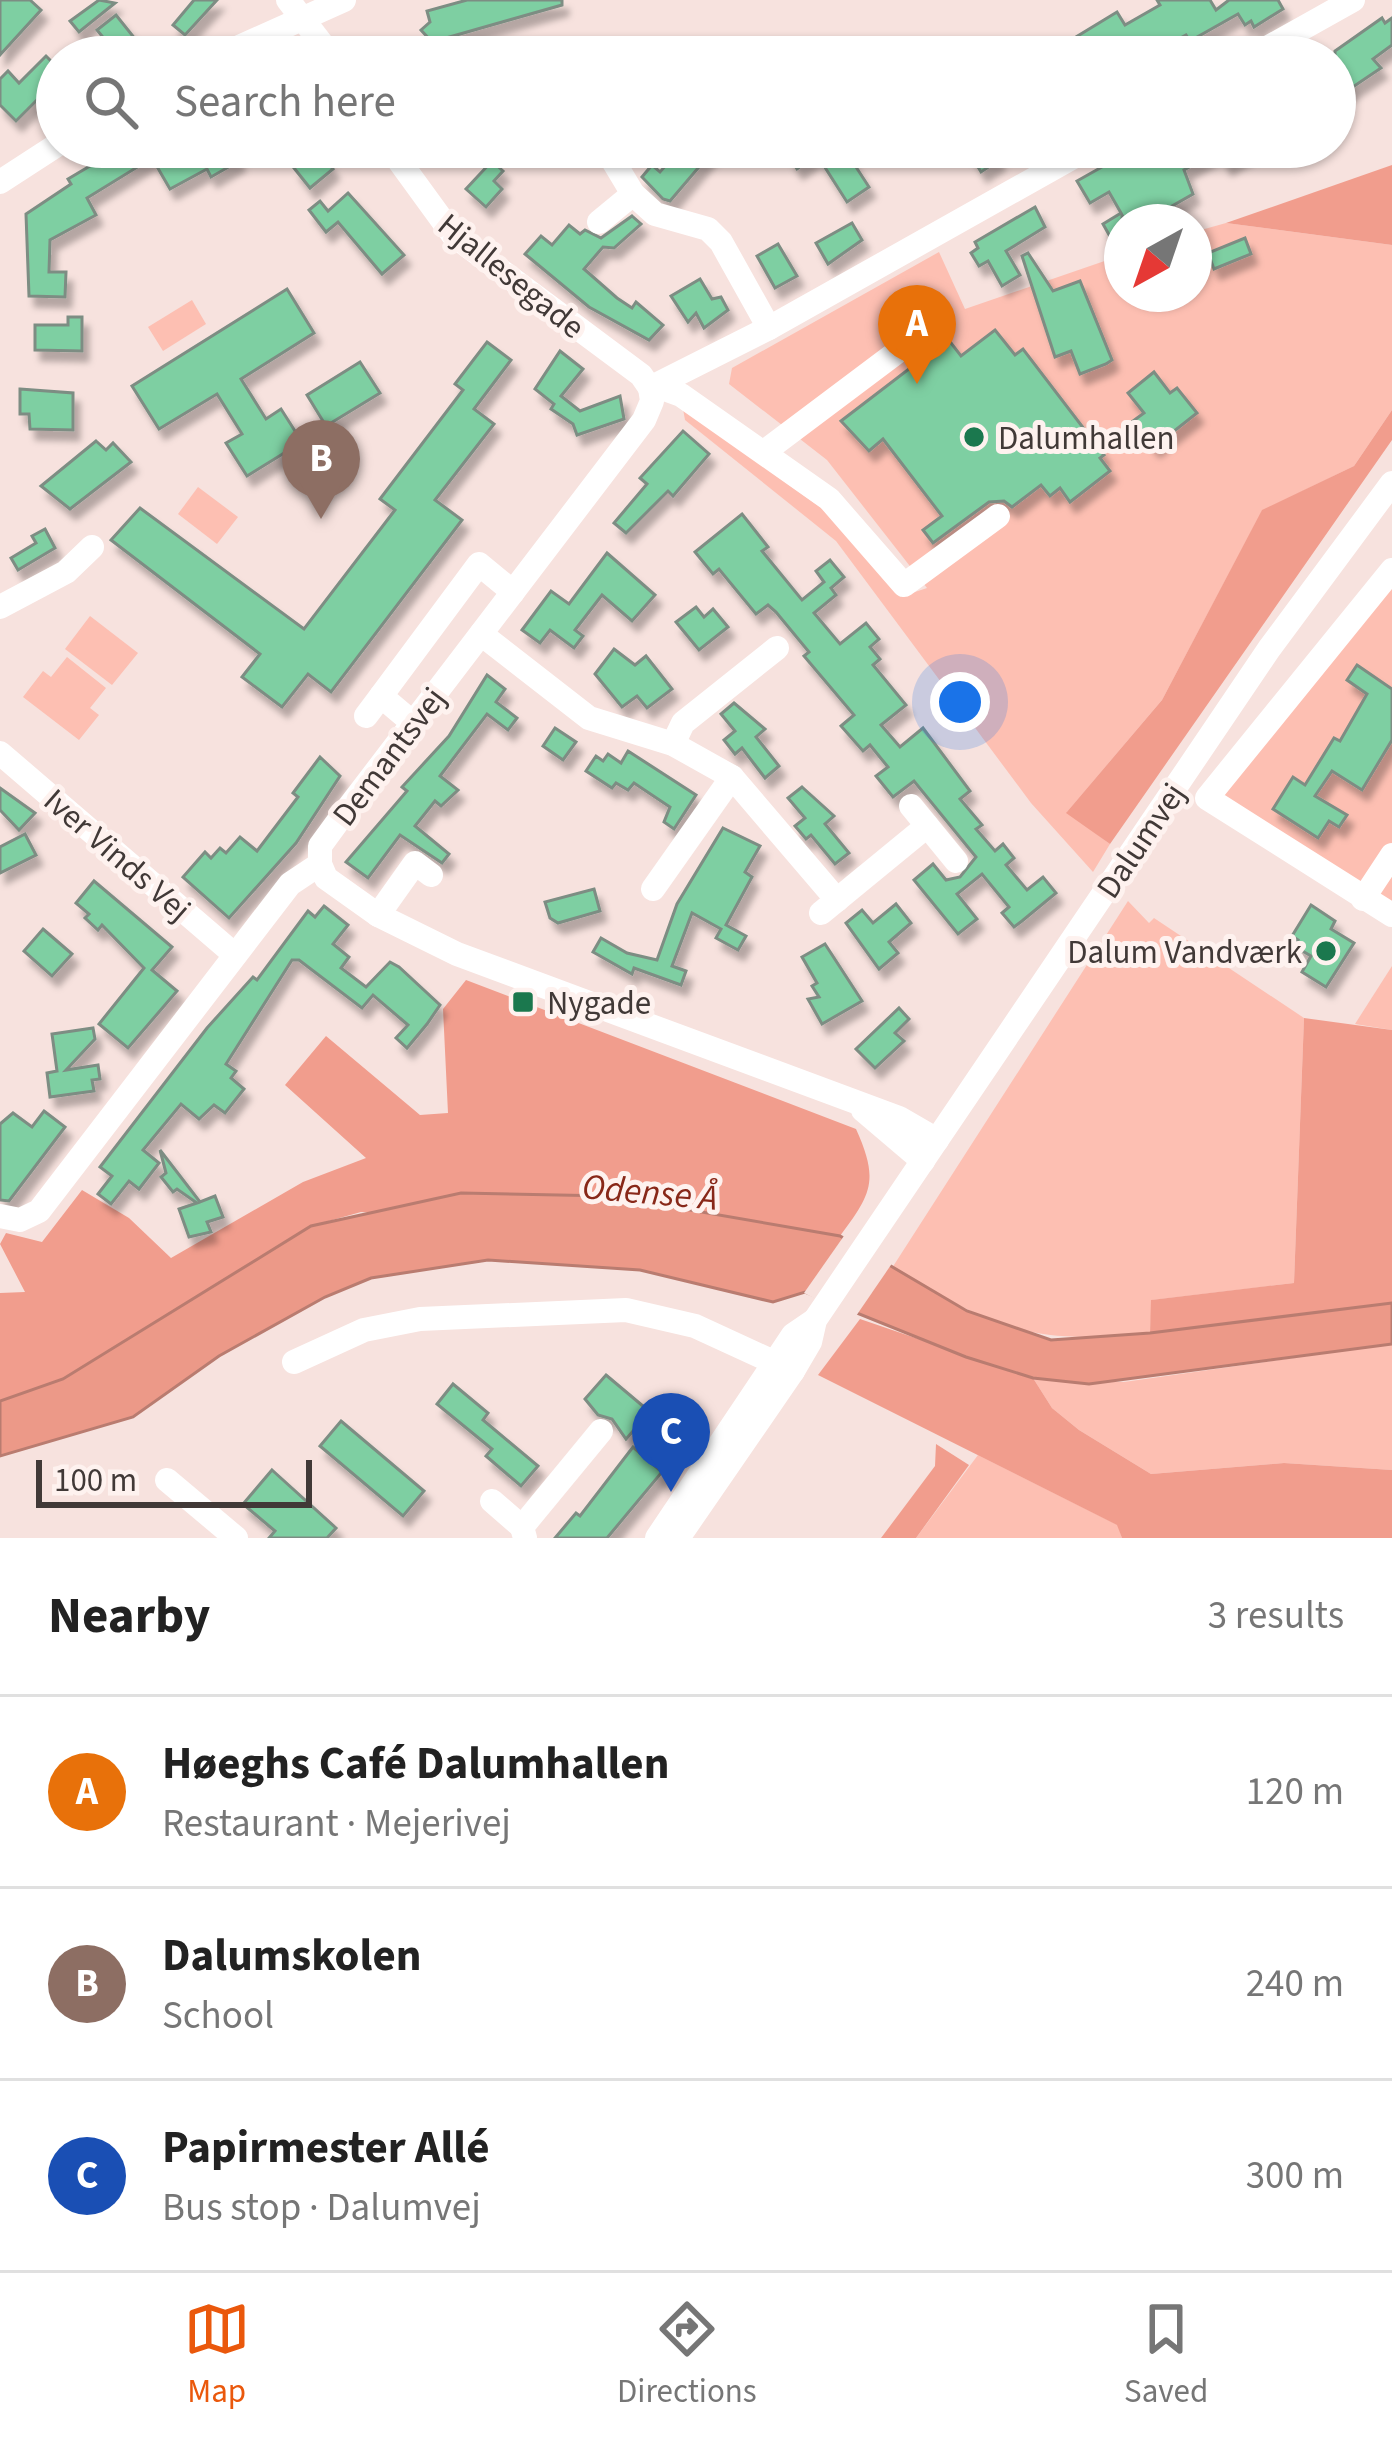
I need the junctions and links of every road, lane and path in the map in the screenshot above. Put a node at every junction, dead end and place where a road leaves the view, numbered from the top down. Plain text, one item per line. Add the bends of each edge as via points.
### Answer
1 (344, 0) edge
2 (1353, 0) edge
3 (294, 9) edge
4 (251, 36) edge
5 (315, 36) edge
6 (1289, 36) edge
7 (36, 159) edge
8 (404, 168) edge
9 (617, 168) edge
10 (1054, 168) edge
11 (0, 182) edge
12 (633, 194) junction
13 (598, 222) dead end
14 (933, 325) dead end
15 (770, 328) junction
16 (654, 388) junction
17 (764, 452) junction
18 (1392, 483) edge
19 (998, 516) dead end
20 (92, 548) dead end
21 (1392, 570) edge
22 (513, 592) junction
23 (0, 607) edge
24 (481, 634) junction
25 (777, 648) dead end
26 (413, 722) junction
27 (673, 744) junction
28 (0, 754) edge
29 (732, 778) junction
30 (1392, 855) edge
31 (956, 861) dead end
32 (320, 864) junction
33 (431, 875) dead end
34 (653, 889) dead end
35 (1363, 899) junction
36 (1392, 915) edge
37 (378, 916) junction
38 (235, 955) junction
39 (930, 1150) junction
40 (10, 1218) edge
41 (294, 1362) dead end
42 (784, 1366) junction
43 (601, 1431) dead end
44 (166, 1480) dead end
45 (491, 1501) dead end
46 (523, 1533) edge
47 (236, 1538) edge
48 (657, 1538) edge
49 (678, 1538) edge

1 - 3 street
2 - 6 street
3 - 4 street
3 - 5 street
7 - 11 street
8 - 16 street, Hjallesegade via 453,235
9 - 12 street
10 - 15 street
12 - 13 street
12 - 15 street via 655,214 708,229
14 - 17 street
15 - 16 street
16 - 17 street, Hjallesegade via 681,395
16 - 22 street, Demantsvej via 644,420
17 - 19 street, Hjallesegade via 843,512 904,585
18 - 39 street, Dalumvej via 1256,668
20 - 23 street via 66,572
21 - 35 street via 1207,798
22 - 24 street, Demantsvej
22 - 26 street via 479,564 373,706
24 - 26 street, Demantsvej
24 - 27 street via 589,718
25 - 27 street via 683,723
26 - 32 street, Demantsvej via 320,846
27 - 29 street
28 - 38 street, Iver Vinds Vej
29 - 31 street via 829,906 919,816
29 - 34 street
30 - 35 street
32 - 37 street via 326,878
32 - 38 street, Demantsvej via 290,884
33 - 37 street via 416,863
35 - 36 street
37 - 39 street via 457,954 856,1105
38 - 40 street, Demantsvej via 39,1211
39 - 42 street, Dalumvej via 815,1321 793,1335
41 - 42 street via 364,1330 419,1319 626,1310 695,1326
42 - 48 street, Dalumvej
42 - 49 street, Dalumvej
43 - 46 street
44 - 47 street
45 - 46 street

